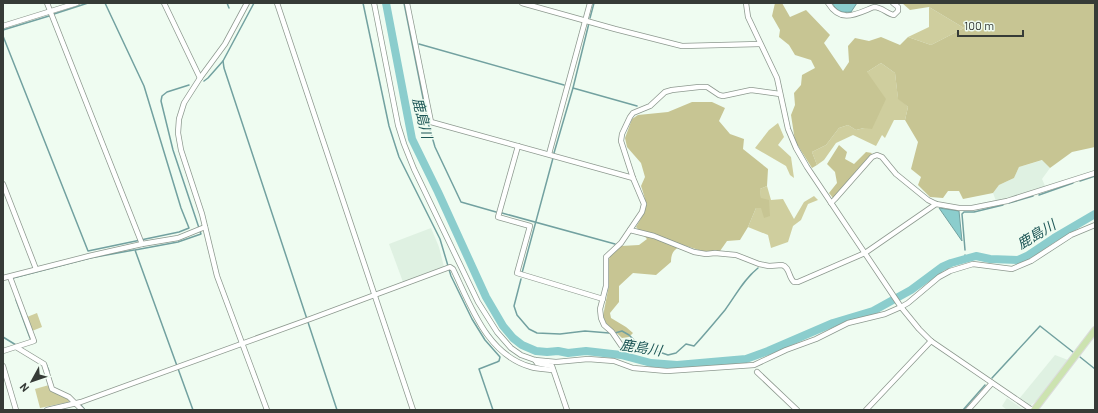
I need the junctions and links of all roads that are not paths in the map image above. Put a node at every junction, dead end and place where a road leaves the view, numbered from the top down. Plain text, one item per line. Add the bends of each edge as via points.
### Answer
1 (47, 3) edge
2 (77, 3) edge
3 (164, 3) edge
4 (247, 3) edge
5 (277, 3) edge
6 (374, 3) edge
7 (407, 3) edge
8 (522, 3) edge
9 (590, 3) edge
10 (746, 3) edge
11 (828, 3) edge
12 (894, 3) edge
13 (50, 11) junction
14 (585, 20) junction
15 (3, 26) edge
16 (760, 44) junction
17 (200, 78) junction
18 (780, 94) junction
19 (518, 146) junction
20 (549, 154) junction
21 (1095, 172) edge
22 (633, 178) junction
23 (3, 184) edge
24 (831, 203) junction
25 (936, 204) junction
26 (1095, 225) edge
27 (204, 228) junction
28 (630, 230) junction
29 (142, 244) junction
30 (865, 253) junction
31 (36, 269) junction
32 (10, 277) junction
33 (3, 278) edge
34 (375, 295) junction
35 (603, 299) junction
36 (902, 306) junction
37 (1095, 330) edge
38 (931, 341) junction
39 (242, 343) junction
40 (18, 347) junction
41 (623, 348) dead end
42 (3, 351) edge
43 (535, 360) junction
44 (3, 366) edge
45 (553, 370) junction
46 (757, 372) dead end
47 (992, 383) junction
48 (74, 403) junction
49 (16, 410) edge
50 (47, 410) edge
51 (82, 410) edge
52 (267, 410) edge
53 (413, 410) edge
54 (567, 410) edge
55 (797, 410) edge
56 (866, 410) edge
57 (968, 410) edge
58 (1033, 410) edge

1 - 13 street
2 - 13 street
3 - 17 street
4 - 17 street via 225,44
5 - 34 street
6 - 43 street via 398,125 414,169 478,302 496,332 511,348
7 - 19 street via 431,122
8 - 14 street
9 - 14 street
10 - 16 street via 748,17
11 - 12 street via 841,15 854,15 878,7 894,15 898,7
13 - 15 street
13 - 29 street
14 - 16 street via 682,46
14 - 20 street
16 - 18 street via 777,78
17 - 27 street via 184,103 178,133
18 - 22 street via 751,90 722,96 699,87 665,92 650,106 633,113 622,134 621,142
18 - 24 street via 788,129 796,148
19 - 20 street
19 - 35 street via 498,217 530,226 517,274
20 - 22 street
21 - 25 street via 1007,201 972,208
22 - 28 street via 644,204 642,212
23 - 31 street
24 - 25 street via 872,157 877,155 882,157 896,174
24 - 30 street
25 - 30 street
26 - 36 street via 1071,235 1031,261 1012,269 973,264 950,271
27 - 29 street via 178,238
27 - 39 street via 217,276
28 - 30 street via 654,236 694,252 736,255 759,264 782,265 787,268 790,279 794,282
28 - 35 street via 606,257 606,286
29 - 31 street
30 - 36 street
31 - 32 street
32 - 33 street
32 - 40 street via 34,341
34 - 39 street
34 - 45 street via 450,267 479,322 502,351 512,360 532,368
34 - 53 street
35 - 41 street via 601,318
36 - 38 street
36 - 43 street via 885,314 848,323 754,365 667,371 634,368 614,361
37 - 58 main road
38 - 47 street
38 - 56 street
39 - 48 street
39 - 52 street
40 - 42 street
40 - 48 street via 44,364 52,389 69,397
43 - 45 street via 537,363 552,366
44 - 49 street
45 - 54 street
46 - 55 street
47 - 57 street
47 - 58 street
48 - 50 street
48 - 51 street

